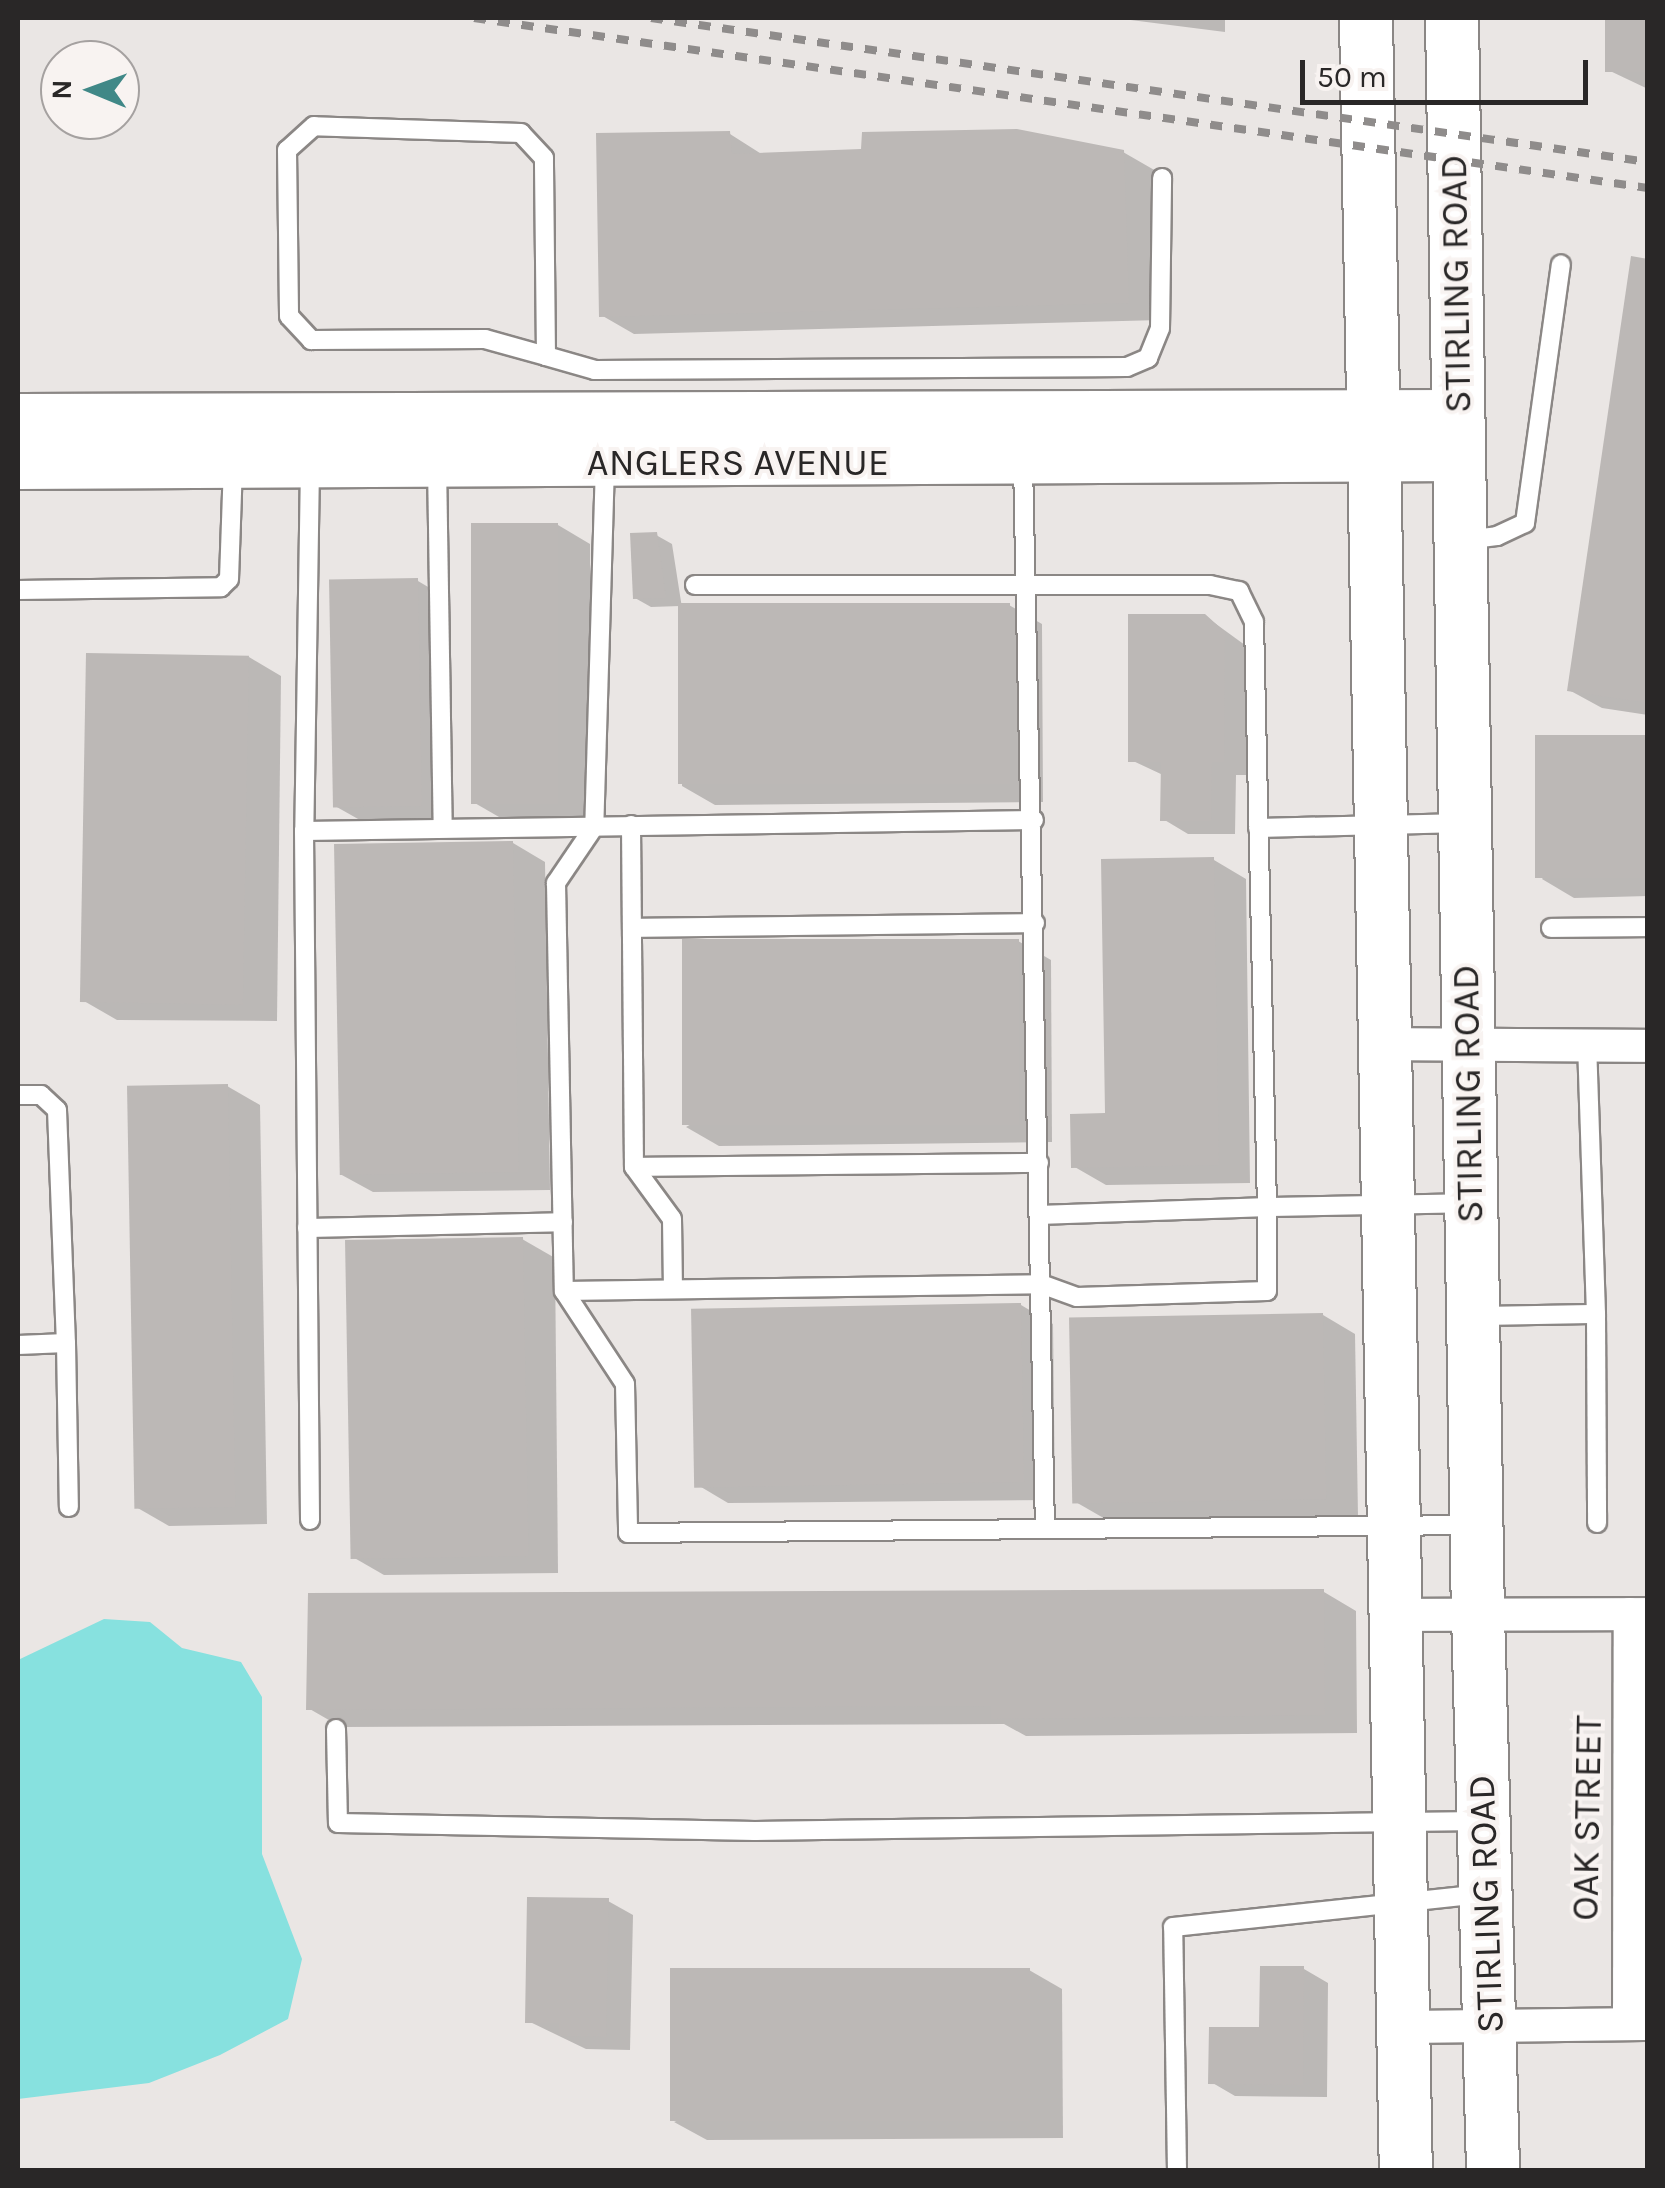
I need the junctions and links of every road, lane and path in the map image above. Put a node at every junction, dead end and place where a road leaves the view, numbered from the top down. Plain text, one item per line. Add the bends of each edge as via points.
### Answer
1 (1366, 18) edge
2 (1452, 18) edge
3 (1162, 178) dead end
4 (1562, 264) dead end
5 (546, 356) junction
6 (961, 392) junction
7 (18, 418) edge
8 (372, 418) junction
9 (1375, 435) junction
10 (1458, 435) junction
11 (1023, 462) junction
12 (438, 464) junction
13 (604, 464) junction
14 (18, 465) edge
15 (233, 466) junction
16 (310, 466) junction
17 (1460, 540) junction
18 (694, 585) dead end
19 (1027, 586) junction
20 (18, 590) edge
21 (1034, 820) junction
22 (1464, 823) junction
23 (1382, 825) junction
24 (594, 826) junction
25 (631, 826) junction
26 (442, 828) junction
27 (1258, 828) junction
28 (304, 831) junction
29 (1036, 922) junction
30 (1648, 927) edge
31 (632, 928) junction
32 (1550, 928) dead end
33 (1386, 1044) junction
34 (1587, 1046) junction
35 (1648, 1046) edge
36 (1468, 1047) junction
37 (18, 1095) edge
38 (1039, 1162) junction
39 (634, 1168) junction
40 (1470, 1203) junction
41 (1389, 1205) junction
42 (1267, 1207) junction
43 (1040, 1215) junction
44 (563, 1222) junction
45 (307, 1228) junction
46 (1041, 1284) junction
47 (673, 1289) junction
48 (564, 1291) junction
49 (1596, 1314) junction
50 (1472, 1316) junction
51 (66, 1343) junction
52 (18, 1344) edge
53 (69, 1507) dead end
54 (310, 1520) dead end
55 (1597, 1523) dead end
56 (1476, 1525) junction
57 (1396, 1526) junction
58 (1045, 1529) junction
59 (1478, 1614) junction
60 (1639, 1614) edge
61 (1398, 1615) junction
62 (336, 1729) dead end
63 (1401, 1821) junction
64 (1484, 1821) junction
65 (1486, 1894) junction
66 (1402, 1903) junction
67 (1638, 2024) edge
68 (1490, 2025) junction
69 (1404, 2027) junction
70 (1177, 2170) edge
71 (1406, 2170) edge
72 (1494, 2170) edge

1 - 9 main road
2 - 10 main road, STIRLING ROAD
3 - 6 lane via 1160,328 1148,358 1127,367
4 - 17 lane via 1525,523 1497,536
5 - 5 lane via 485,339 311,340 289,316 287,150 314,126 521,133 544,158
5 - 6 lane via 595,370
6 - 8 street, ANGLERS AVENUE
6 - 9 street, ANGLERS AVENUE
7 - 8 street, ANGLERS AVENUE
8 - 16 street via 341,430
9 - 10 street, ANGLERS AVENUE
9 - 11 street, ANGLERS AVENUE
9 - 23 main road
10 - 17 main road, STIRLING ROAD
11 - 13 street, ANGLERS AVENUE
11 - 19 lane
12 - 13 street, ANGLERS AVENUE
12 - 16 street, ANGLERS AVENUE
12 - 26 lane
13 - 24 lane
14 - 15 street, ANGLERS AVENUE
15 - 16 street, ANGLERS AVENUE
15 - 20 lane via 229,578 220,587
16 - 28 lane
17 - 22 main road, STIRLING ROAD
18 - 19 lane
19 - 21 lane via 1027,775
19 - 27 lane via 1210,585 1239,591 1254,622
21 - 25 lane
21 - 29 lane
22 - 23 lane
22 - 36 main road, STIRLING ROAD
23 - 27 lane
23 - 33 main road
24 - 25 lane
24 - 26 lane
24 - 44 lane via 556,883
25 - 31 lane
26 - 28 lane
27 - 42 lane
28 - 45 lane
29 - 31 lane
29 - 38 lane
30 - 32 lane
31 - 39 lane
33 - 36 street
33 - 41 main road
34 - 35 street
34 - 36 street
34 - 49 lane
36 - 40 main road, STIRLING ROAD
37 - 51 lane via 41,1094 57,1110
38 - 39 lane
38 - 43 lane
39 - 47 lane via 672,1219
40 - 41 lane
40 - 50 main road, STIRLING ROAD
41 - 42 lane
41 - 57 main road
42 - 43 lane
42 - 46 lane via 1266,1291 1076,1297
43 - 46 lane
44 - 45 lane
44 - 48 lane
45 - 54 lane
46 - 47 lane
46 - 58 lane
47 - 48 lane
48 - 58 lane via 625,1384 628,1533
49 - 50 lane
49 - 55 lane
50 - 56 main road, STIRLING ROAD
51 - 52 lane
51 - 53 lane
56 - 57 lane
56 - 59 main road, STIRLING ROAD
57 - 58 lane
57 - 61 main road
59 - 60 street
59 - 61 street
59 - 64 main road, STIRLING ROAD
60 - 67 street, OAK STREET
61 - 63 main road
62 - 63 lane via 338,1823 755,1831
63 - 64 lane
63 - 66 main road
64 - 65 main road, STIRLING ROAD
65 - 66 lane
65 - 68 main road, STIRLING ROAD
66 - 69 main road
66 - 70 lane via 1173,1928
67 - 68 street
68 - 69 street
68 - 72 main road, STIRLING ROAD
69 - 71 main road

